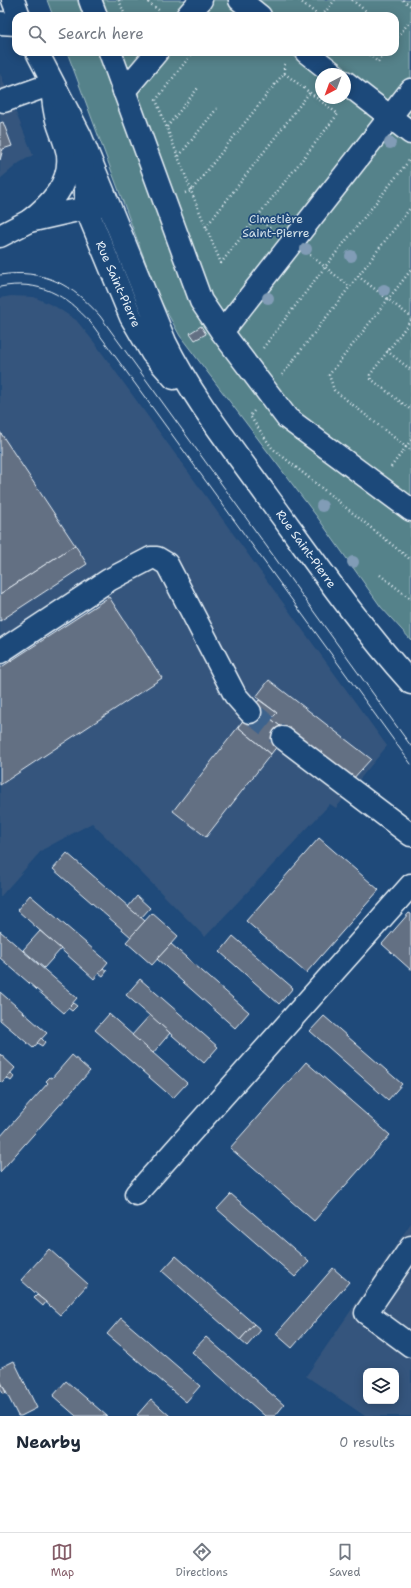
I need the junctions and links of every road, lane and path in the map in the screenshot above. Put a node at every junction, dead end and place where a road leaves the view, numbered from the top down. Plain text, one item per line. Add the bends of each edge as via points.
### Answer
1 (13, 0) edge
2 (90, 0) edge
3 (119, 0) edge
4 (145, 0) edge
5 (200, 0) edge
6 (240, 0) edge
7 (299, 0) edge
8 (335, 0) edge
9 (352, 0) edge
10 (403, 0) edge
11 (411, 6) edge
12 (160, 11) dead end
13 (18, 12) edge
14 (94, 12) edge
15 (124, 12) edge
16 (190, 12) edge
17 (255, 12) edge
18 (316, 12) edge
19 (324, 12) edge
20 (367, 12) edge
21 (411, 20) edge
22 (0, 23) edge
23 (12, 24) edge
24 (399, 33) edge
25 (39, 56) edge
26 (111, 56) edge
27 (154, 56) edge
28 (190, 56) edge
29 (311, 56) edge
30 (371, 56) edge
31 (383, 56) edge
32 (326, 68) edge
33 (52, 84) junction
34 (351, 87) edge
35 (198, 88) dead end
36 (411, 90) edge
37 (124, 91) junction
38 (310, 92) junction
39 (4, 100) edge
40 (218, 107) dead end
41 (390, 117) junction
42 (167, 128) junction
43 (411, 133) edge
44 (80, 135) junction
45 (178, 157) junction
46 (411, 158) edge
47 (191, 191) junction
48 (164, 200) junction
49 (107, 203) junction
50 (411, 207) edge
51 (86, 208) junction
52 (29, 221) junction
53 (206, 227) junction
54 (0, 236) edge
55 (293, 241) junction
56 (325, 267) junction
57 (411, 270) edge
58 (358, 276) junction
59 (350, 287) junction
60 (388, 300) junction
61 (411, 319) edge
62 (222, 332) junction
63 (388, 351) junction
64 (249, 367) junction
65 (411, 370) edge
66 (269, 393) junction
67 (411, 410) edge
68 (206, 411) junction
69 (411, 440) edge
70 (406, 446) junction
71 (411, 450) edge
72 (377, 485) junction
73 (411, 510) edge
74 (411, 560) edge
75 (380, 575) dead end
76 (411, 599) edge
77 (0, 652) edge
78 (411, 683) edge
79 (250, 712) tunnel mouth
80 (283, 738) tunnel mouth
81 (411, 835) edge
82 (411, 885) edge
83 (136, 1194) dead end
84 (411, 1247) edge
85 (411, 1346) edge

1 - 13 main road
2 - 14 main road
3 - 15 path
4 - 12 path
5 - 16 main road
6 - 17 main road
7 - 18 path
8 - 19 path
9 - 20 path
10 - 11 path
21 - 24 path
22 - 23 main road
25 - 33 main road, Rue Saint-Pierre
26 - 37 main road
27 - 37 main road
28 - 42 path via 156,100
29 - 32 main road
30 - 31 path via 378,62
33 - 39 main road
33 - 44 main road, Rue Saint-Pierre
33 - 52 main road via 55,112 68,155 67,171 64,182 53,200
34 - 41 main road
35 - 42 path
36 - 41 main road
37 - 48 main road
38 - 47 path via 284,73
38 - 53 path
38 - 53 path via 338,114 221,263
40 - 45 path
41 - 43 main road
41 - 55 main road
42 - 45 path
44 - 49 main road, Rue Saint-Pierre
44 - 51 main road, Rue Saint-Pierre
45 - 47 path
46 - 56 path
47 - 48 path
47 - 53 path
48 - 62 main road via 201,301
49 - 51 main road
49 - 68 main road, Rue Saint-Pierre via 165,342
50 - 58 path
51 - 52 main road
51 - 68 main road, Rue Saint-Pierre via 142,338 160,362
52 - 54 main road
55 - 56 path
55 - 62 main road
56 - 59 path
56 - 64 path
57 - 60 path
58 - 59 path
58 - 60 path
59 - 66 path
60 - 61 path
60 - 70 path via 329,375 334,390
61 - 63 path
62 - 64 main road
63 - 65 path
63 - 67 path via 370,375 371,379
64 - 66 main road
66 - 72 main road via 287,418
66 - 74 path via 250,416 272,448
68 - 78 main road, Rue Saint-Pierre via 352,613
69 - 70 path
70 - 71 path
70 - 72 path
72 - 73 main road
75 - 76 path
77 - 79 main road via 109,580 151,558 156,558 167,564 235,695
80 - 81 main road
82 - 83 main road
84 - 85 main road via 366,1312

